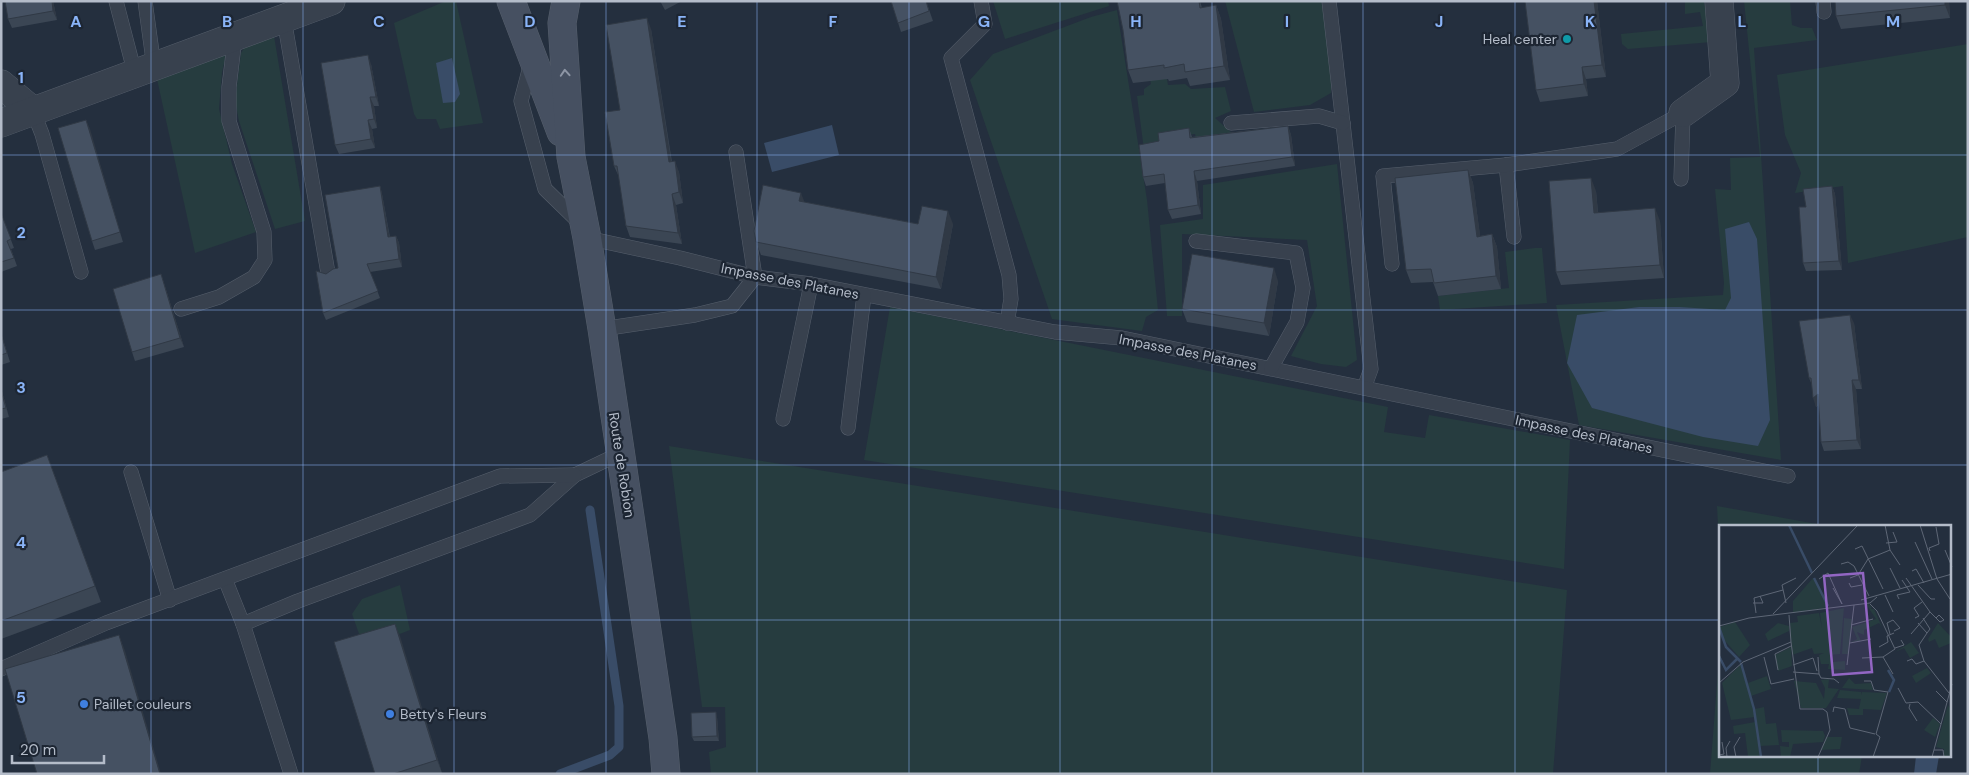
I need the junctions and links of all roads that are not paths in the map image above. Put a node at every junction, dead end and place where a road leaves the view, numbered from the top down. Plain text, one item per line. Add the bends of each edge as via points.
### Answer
1 (116, 1) edge
2 (145, 1) edge
3 (331, 1) edge
4 (511, 1) edge
5 (566, 1) edge
6 (980, 1) edge
7 (1329, 1) edge
8 (1719, 1) edge
9 (284, 18) junction
10 (235, 37) junction
11 (532, 58) junction
12 (144, 71) junction
13 (1, 84) edge
14 (33, 111) junction
15 (1683, 113) junction
16 (1, 122) edge
17 (1231, 122) dead end
18 (1343, 123) junction
19 (736, 152) dead end
20 (570, 157) junction
21 (1506, 165) junction
22 (1681, 179) dead end
23 (586, 233) junction
24 (1514, 236) dead end
25 (1196, 241) dead end
26 (1392, 264) dead end
27 (81, 272) dead end
28 (328, 273) edge
29 (755, 277) junction
30 (811, 284) junction
31 (864, 294) junction
32 (181, 309) dead end
33 (1006, 323) junction
34 (602, 329) junction
35 (1271, 368) junction
36 (1364, 388) junction
37 (783, 419) dead end
38 (848, 428) dead end
39 (621, 453) junction
40 (131, 472) dead end
41 (574, 475) junction
42 (1788, 476) dead end
43 (225, 579) junction
44 (170, 600) junction
45 (243, 624) junction
46 (1, 669) edge
47 (291, 774) edge
48 (666, 774) edge

1 - 12 lane
2 - 12 lane
3 - 9 street
4 - 11 main road, Route de Robion
20 -> 5 main road, Route de Robion via 562,23
6 - 33 lane via 985,24 951,58 1009,275 1011,299
7 - 18 lane
8 - 15 street via 1725,83
9 - 10 street
9 - 28 lane
10 - 12 street
10 - 32 lane via 229,87 230,121 264,232 265,260 254,276 219,297
11 - 20 main road, Route de Robion
11 - 23 lane via 521,101 545,189
12 - 14 street
13 - 14 street
14 - 16 street
14 - 27 lane
15 - 21 lane via 1617,149
15 - 22 lane
17 - 18 lane via 1319,116
18 - 36 lane via 1371,369
19 - 29 lane
20 - 23 main road, Route de Robion
21 - 24 lane
21 - 26 lane via 1382,176
23 - 29 lane, Impasse des Platanes
23 - 34 main road, Route de Robion
25 - 35 lane via 1296,253 1303,288 1297,322
29 - 30 lane, Impasse des Platanes
29 - 34 lane via 732,306 695,316
30 - 31 lane, Impasse des Platanes
30 - 37 lane
31 - 33 lane, Impasse des Platanes
31 - 38 lane
33 - 35 lane, Impasse des Platanes via 1054,332 1122,338
34 - 39 main road, Route de Robion
35 - 36 lane, Impasse des Platanes
36 - 42 lane, Impasse des Platanes
39 - 41 lane
39 - 48 main road, Route de Robion
40 - 44 lane
41 - 43 lane via 500,476
41 - 45 lane via 530,515
43 - 44 lane
43 - 45 lane
44 - 46 lane
45 - 47 lane

